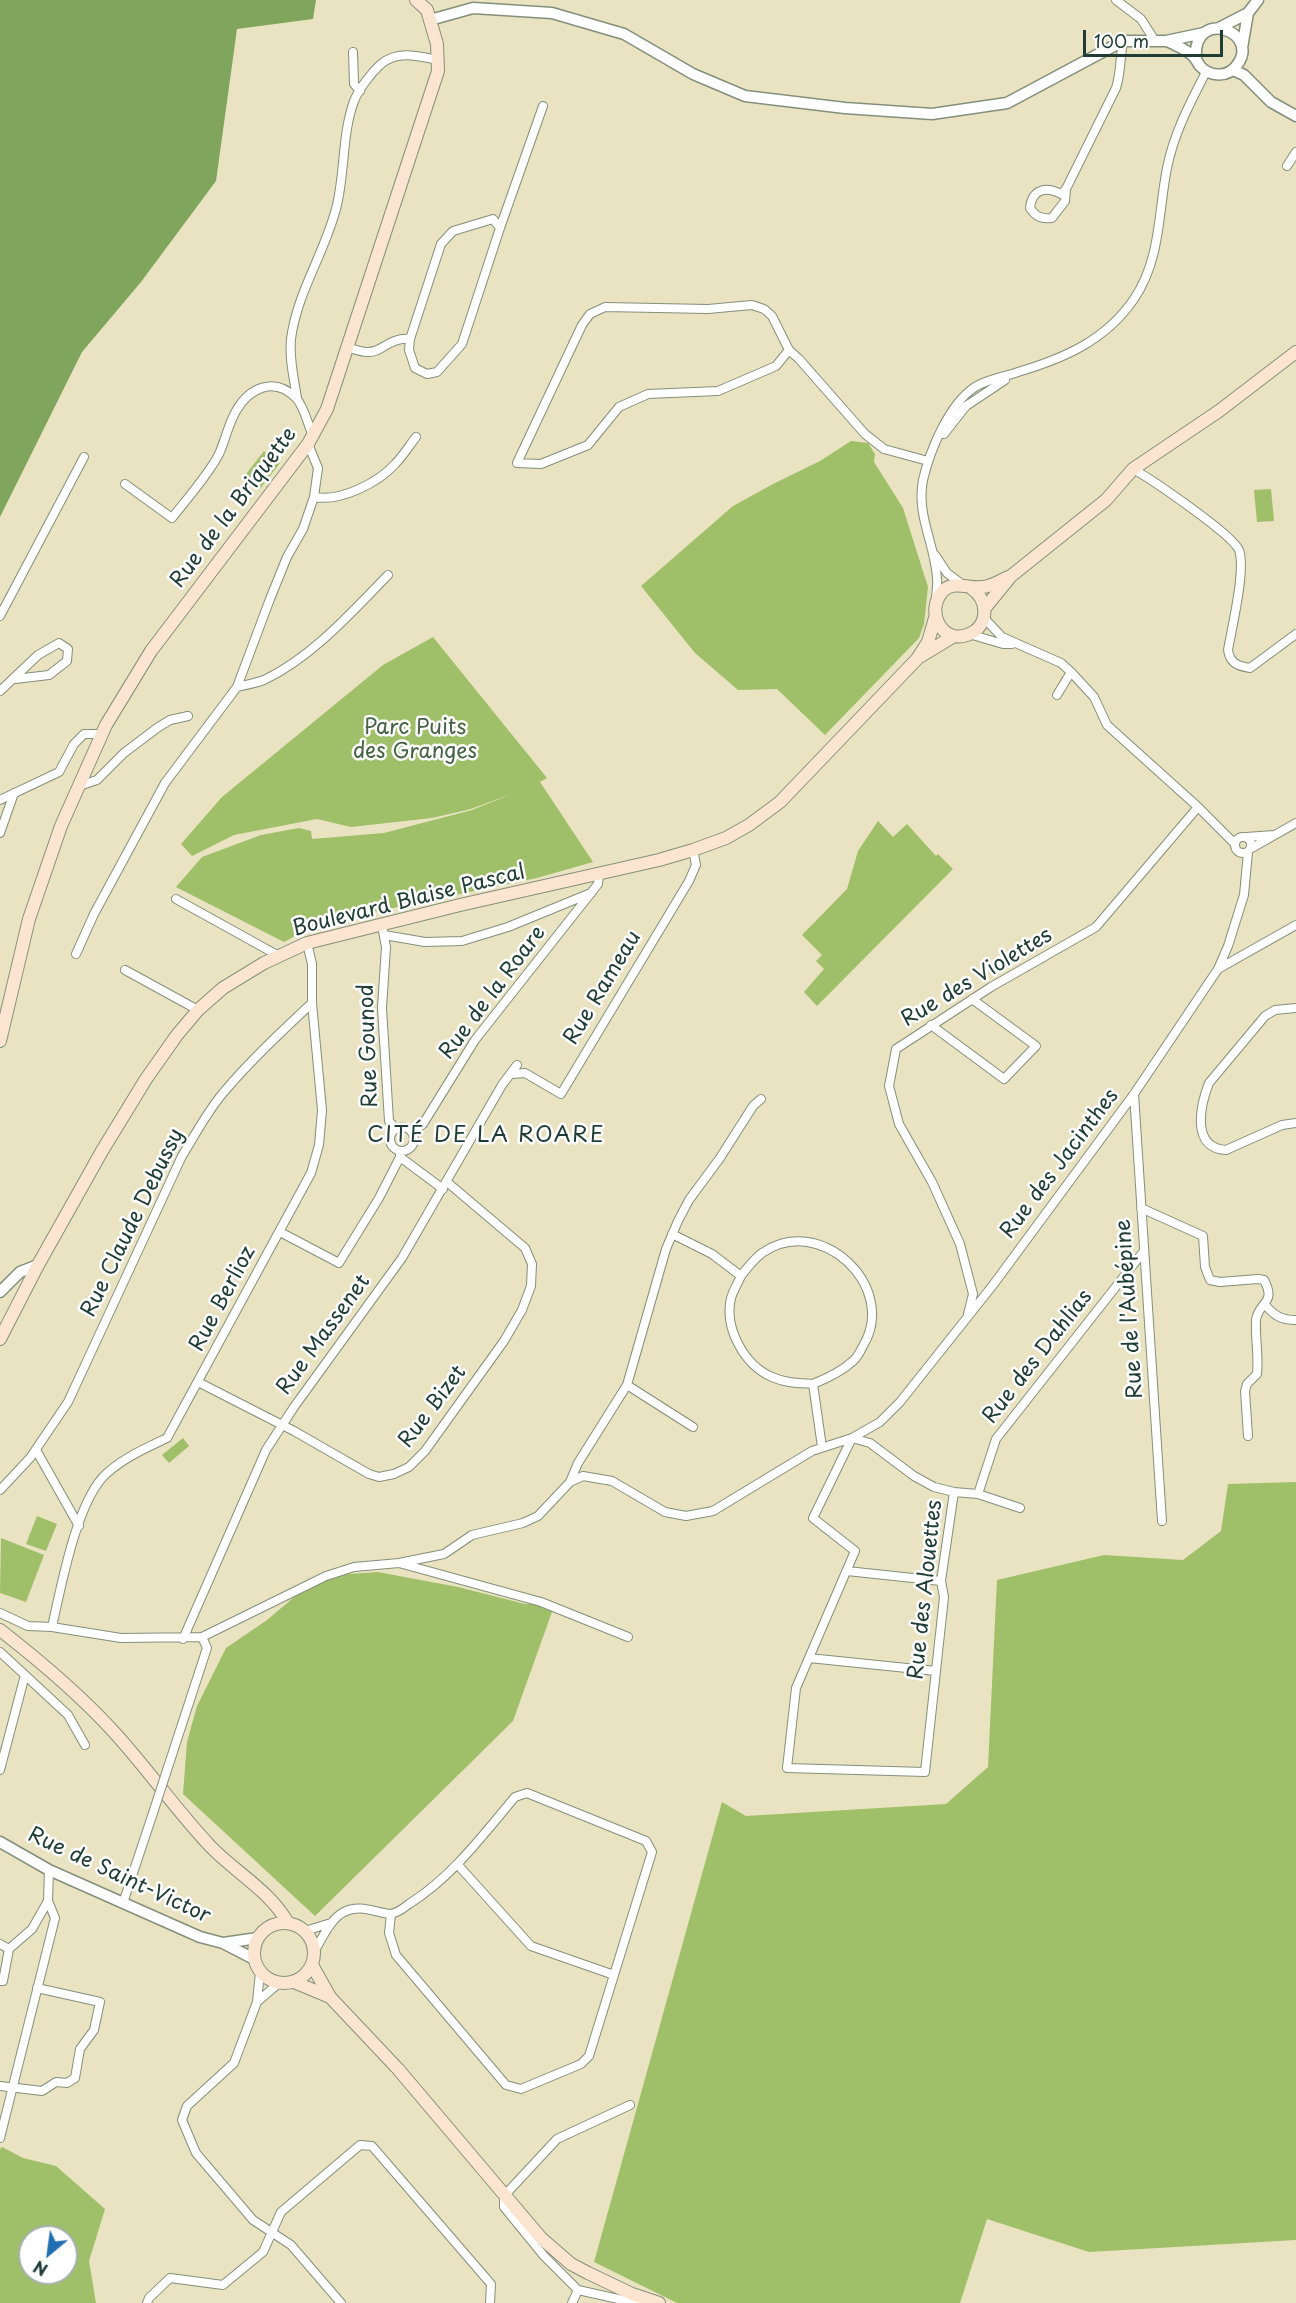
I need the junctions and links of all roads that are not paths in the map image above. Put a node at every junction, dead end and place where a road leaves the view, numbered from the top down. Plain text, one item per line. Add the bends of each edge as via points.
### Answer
1 (416, 0) edge
2 (1116, 0) edge
3 (1258, 0) edge
4 (1248, 13) junction
5 (430, 20) junction
6 (1219, 28) junction
7 (1204, 33) junction
8 (1123, 41) junction
9 (1160, 41) junction
10 (1242, 49) junction
11 (353, 52) dead end
12 (1196, 57) junction
13 (438, 60) junction
14 (1233, 70) junction
15 (1206, 72) junction
16 (360, 91) junction
17 (543, 106) dead end
18 (1296, 116) edge
19 (1296, 152) edge
20 (1287, 166) dead end
21 (1066, 189) junction
22 (500, 228) junction
23 (410, 339) junction
24 (347, 347) junction
25 (789, 350) junction
26 (1296, 352) edge
27 (297, 398) junction
28 (416, 437) dead end
29 (311, 440) junction
30 (84, 458) dead end
31 (928, 461) junction
32 (1133, 469) junction
33 (125, 484) dead end
34 (314, 497) junction
35 (932, 551) junction
36 (388, 575) dead end
37 (1011, 576) junction
38 (967, 586) junction
39 (935, 601) junction
40 (985, 613) junction
41 (0, 616) edge
42 (935, 618) junction
43 (969, 634) junction
44 (1296, 634) edge
45 (954, 636) junction
46 (1015, 644) junction
47 (917, 658) junction
48 (1071, 672) junction
49 (15, 679) junction
50 (238, 685) junction
51 (0, 692) edge
52 (1057, 695) dead end
53 (189, 716) dead end
54 (102, 735) junction
55 (79, 786) junction
56 (15, 792) junction
57 (0, 801) edge
58 (1198, 807) junction
59 (1296, 823) edge
60 (0, 833) edge
61 (1243, 845) junction
62 (693, 850) junction
63 (599, 874) junction
64 (591, 893) junction
65 (176, 899) dead end
66 (1296, 925) edge
67 (383, 930) junction
68 (307, 943) junction
69 (76, 954) dead end
70 (279, 956) junction
71 (1218, 969) junction
72 (125, 970) dead end
73 (972, 999) junction
74 (312, 1002) junction
75 (1296, 1008) edge
76 (198, 1010) junction
77 (931, 1025) junction
78 (0, 1041) edge
79 (517, 1065) dead end
80 (511, 1074) junction
81 (1134, 1094) junction
82 (761, 1099) dead end
83 (1296, 1123) edge
84 (395, 1128) junction
85 (412, 1132) junction
86 (400, 1154) junction
87 (445, 1185) junction
88 (1141, 1208) junction
89 (279, 1232) junction
90 (672, 1234) junction
91 (1144, 1251) junction
92 (38, 1265) junction
93 (741, 1276) junction
94 (0, 1292) edge
95 (1265, 1305) junction
96 (967, 1317) junction
97 (1296, 1320) edge
98 (0, 1340) edge
99 (198, 1382) junction
100 (813, 1384) junction
101 (627, 1385) junction
102 (281, 1426) junction
103 (693, 1427) dead end
104 (1248, 1436) dead end
105 (852, 1438) junction
106 (822, 1447) junction
107 (36, 1450) junction
108 (570, 1482) junction
109 (0, 1490) edge
110 (954, 1492) junction
111 (978, 1494) junction
112 (1020, 1508) dead end
113 (1162, 1521) dead end
114 (79, 1526) junction
115 (399, 1563) junction
116 (847, 1572) junction
117 (941, 1581) junction
118 (0, 1613) edge
119 (52, 1627) junction
120 (0, 1630) edge
121 (202, 1637) junction
122 (628, 1637) dead end
123 (183, 1638) junction
124 (0, 1652) edge
125 (809, 1658) junction
126 (936, 1671) junction
127 (25, 1675) junction
128 (85, 1745) dead end
129 (0, 1770) edge
130 (0, 1842) edge
131 (458, 1865) junction
132 (49, 1870) junction
133 (267, 1895) junction
134 (48, 1901) junction
135 (123, 1903) junction
136 (391, 1914) junction
137 (288, 1923) junction
138 (331, 1923) junction
139 (305, 1931) junction
140 (262, 1934) junction
141 (223, 1943) junction
142 (0, 1944) edge
143 (9, 1949) junction
144 (315, 1952) junction
145 (254, 1959) junction
146 (312, 1965) junction
147 (260, 1972) junction
148 (614, 1975) junction
149 (0, 1981) edge
150 (294, 1982) junction
151 (279, 1983) junction
152 (38, 1988) junction
153 (330, 1997) junction
154 (257, 2002) junction
155 (0, 2086) edge
156 (13, 2087) junction
157 (630, 2105) dead end
158 (0, 2138) edge
159 (504, 2196) junction
160 (271, 2232) junction
161 (578, 2290) junction
162 (147, 2303) edge
163 (341, 2303) edge
164 (490, 2303) edge
165 (572, 2303) edge
166 (636, 2303) edge
167 (655, 2303) edge

1 - 5 main road, Rue de la Briquette via 427,10
2 - 9 street via 1141,19
3 - 4 street
4 - 6 street
4 - 10 street
5 - 8 street via 472,9 552,13 624,34 693,74 745,96 932,114 1007,103
5 - 13 main road, Rue de la Briquette
6 - 7 street
6 - 10 street via 1238,38
7 - 9 street
7 - 12 street via 1198,39
8 - 9 street
8 - 21 street via 1116,88
9 - 12 street
10 - 14 street
11 - 16 street via 354,84
12 - 15 street
13 - 16 street via 412,54 396,56 382,63
13 - 24 main road, Rue de la Briquette via 438,70
14 - 15 street via 1216,75
14 - 18 street via 1244,75 1271,102
15 - 31 street via 1178,126 1167,168 1154,257 1136,297 1095,340 1075,352 1018,372 966,406
16 - 27 street via 350,115 336,207 294,319 291,364
17 - 22 street
19 - 20 street
21 - 21 street via 1061,194 1042,189 1035,194 1030,208 1042,219 1052,218 1065,201
22 - 23 street via 493,219 453,231 441,244
22 - 23 street via 462,344 437,372 427,374 415,368
23 - 24 street via 390,341 377,351
24 - 29 main road, Rue de la Briquette via 327,409
25 - 25 street via 772,316 752,305 708,309 605,307 590,314 582,325 518,463 541,464 588,445 619,407 648,394 718,391 776,366
25 - 31 street via 865,434 884,449
26 - 32 main road via 1219,411
27 - 29 street
27 - 33 street via 270,386 258,387 244,399 218,456 172,518
28 - 34 street via 394,466 364,487 341,496
29 - 34 street via 318,468
29 - 54 main road, Rue de la Briquette via 151,651
30 - 41 street
31 - 35 street via 921,504
32 - 37 main road via 1106,500
32 - 44 street via 1156,482 1239,549 1241,569 1228,650 1231,660 1250,668
34 - 50 street
35 - 38 street via 947,573
35 - 39 street via 937,579
36 - 50 street via 306,654 263,680
37 - 38 main road via 985,587
37 - 40 main road
38 - 39 main road via 948,587
38 - 40 main road via 982,599
39 - 42 main road
40 - 43 main road via 980,626
40 - 46 street via 1002,637
42 - 45 main road via 942,629
42 - 47 main road, Boulevard Blaise Pascal via 928,642
43 - 45 main road
43 - 46 street
45 - 47 main road, Boulevard Blaise Pascal
46 - 48 street via 1061,663
47 - 62 main road, Boulevard Blaise Pascal via 780,802 726,838
48 - 52 street
48 - 58 street via 1094,698 1107,725
49 - 49 street via 38,655 59,643 68,649 67,661 49,675
49 - 51 street
50 - 69 street via 165,783
53 - 55 street via 157,728 97,780
54 - 55 main road, Rue de la Briquette
54 - 56 street via 84,734 59,772
55 - 78 main road, Rue de la Briquette via 29,919
56 - 57 street
56 - 60 street
58 - 61 street
58 - 73 street, Rue des Violettes via 1096,927
59 - 61 street
61 - 71 street, Rue des Jacinthes via 1244,895
62 - 63 main road, Boulevard Blaise Pascal
62 - 80 street, Rue Rameau via 696,865 689,881 561,1094 525,1073
63 - 64 street, Rue de la Roare via 598,885
63 - 67 main road, Boulevard Blaise Pascal via 460,905
64 - 67 street, Boulevard Blaise Pascal via 462,941 425,942
64 - 85 street, Rue de la Roare via 475,1040 423,1124
65 - 70 street
66 - 71 street
67 - 68 main road, Boulevard Blaise Pascal
67 - 84 street, Rue Gounod via 386,947 382,1008 389,1121
68 - 70 main road, Boulevard Blaise Pascal
68 - 74 street, Rue Berlioz via 312,964
70 - 76 main road, Boulevard Blaise Pascal via 223,988
71 - 81 street, Rue des Jacinthes
72 - 76 street
73 - 77 street, Rue des Violettes
73 - 77 street via 1036,1046 1004,1079
74 - 89 street, Rue Berlioz via 322,1110 319,1145 311,1173
74 - 107 street, Rue Claude Debussy via 222,1094 182,1156 68,1402
75 - 83 street via 1275,1010 1265,1016 1209,1083 1201,1133 1207,1143 1226,1150 1282,1125
76 - 92 main road, Boulevard Blaise Pascal via 146,1079
77 - 96 street, Rue des Violettes via 897,1049 889,1086 899,1124 932,1182 960,1244 973,1294
79 - 80 street, Rue Massenet
80 - 87 street, Rue Massenet
81 - 88 street, Rue de l'Aubépine
81 - 96 street, Rue des Jacinthes
82 - 90 street via 689,1200
84 - 85 street via 405,1127
84 - 86 street via 390,1138
85 - 86 street, Rue de la Roare via 414,1142
86 - 87 street, Rue Bizet
86 - 89 street, Rue de la Roare via 379,1198 339,1263
87 - 102 street, Rue Massenet via 402,1258
87 - 102 street, Rue Bizet via 525,1248 532,1264 531,1286 504,1341 424,1451 394,1474 379,1477 369,1473
88 - 91 street, Rue de l'Aubépine
88 - 95 street via 1203,1236 1210,1280 1264,1280 1269,1298
89 - 99 street, Rue Berlioz
90 - 93 street via 712,1254
90 - 101 street
91 - 111 street, Rue des Dahlias via 996,1438
91 - 113 street, Rue de l'Aubépine
92 - 94 street via 20,1272
92 - 98 main road, Boulevard Blaise Pascal
93 - 100 street via 732,1298 730,1320 737,1342 752,1363 770,1376 789,1383
93 - 100 street via 762,1253 781,1243 805,1242 825,1245 845,1258 865,1282 872,1309 869,1336 855,1360
95 - 97 street via 1275,1316
95 - 104 street via 1256,1317 1257,1374 1245,1391
96 - 105 street, Rue des Jacinthes via 900,1402 880,1422
99 - 102 street, Rue Bizet
99 - 114 street, Rue Berlioz via 167,1438 127,1458 90,1492
100 - 106 street
101 - 103 street
101 - 108 street
102 - 123 street, Rue Massenet via 266,1450
105 - 106 street, Rue des Jacinthes
105 - 110 street, Rue des Alouettes via 870,1443 934,1487
105 - 116 street via 813,1518 855,1551
106 - 108 street, Rue des Jacinthes via 713,1511 686,1516 665,1512 612,1481 583,1476
107 - 109 street, Rue Claude Debussy
107 - 114 street
108 - 115 street via 538,1516 472,1535 444,1554
110 - 111 street
110 - 117 street, Rue des Alouettes
111 - 112 street
114 - 119 street, Rue Berlioz via 67,1559
115 - 121 street via 354,1567 326,1576
115 - 122 street via 541,1602
116 - 117 street
116 - 125 street
117 - 126 street, Rue des Alouettes via 944,1597
118 - 119 street via 28,1626
119 - 123 street via 121,1638
120 - 133 main road via 75,1692 211,1847
121 - 123 street
121 - 135 street, bridge via 207,1648
124 - 127 street
125 - 126 street
125 - 126 street, Rue des Alouettes via 796,1689 787,1768 925,1772
127 - 128 street via 68,1714
127 - 129 street
130 - 132 street, Rue de Saint-Victor
131 - 136 street via 430,1890
131 - 148 street via 531,1946
131 - 148 street via 515,1797 527,1793 646,1841 652,1852
132 - 134 street
132 - 135 street, Rue de Saint-Victor
133 - 137 main road
133 - 140 main road via 270,1911
134 - 143 street via 32,1929
134 - 152 street via 55,1918
135 - 141 street, Rue de Saint-Victor
136 - 138 street via 360,1908 344,1912
136 - 148 street via 389,1933 396,1955 506,2085 521,2089 581,2064 589,2056
137 - 139 main road
137 - 140 main road via 279,1923
138 - 139 street
138 - 144 street
139 - 144 main road
140 - 141 street, Rue de Saint-Victor
140 - 145 main road
141 - 145 street, Rue de Saint-Victor
142 - 143 street
143 - 149 street
144 - 146 main road
145 - 147 main road
146 - 150 main road via 307,1974
146 - 153 main road
147 - 151 main road
147 - 154 street
150 - 151 main road
150 - 153 main road
151 - 154 street
152 - 156 street
152 - 156 street via 100,2002 94,2030 80,2049 75,2078 67,2084 56,2082 42,2091
153 - 159 main road via 412,2086
154 - 160 street via 234,2063 188,2106 182,2120 196,2153 253,2220
155 - 156 street
156 - 158 street
157 - 159 street via 557,2139
159 - 161 street via 504,2207 520,2229
159 - 167 main road via 541,2238 571,2264
160 - 162 street via 263,2252 223,2285 170,2278
160 - 163 street via 291,2245
160 - 164 street via 281,2212 351,2152 360,2145 372,2146 491,2284
161 - 165 street
161 - 166 street

